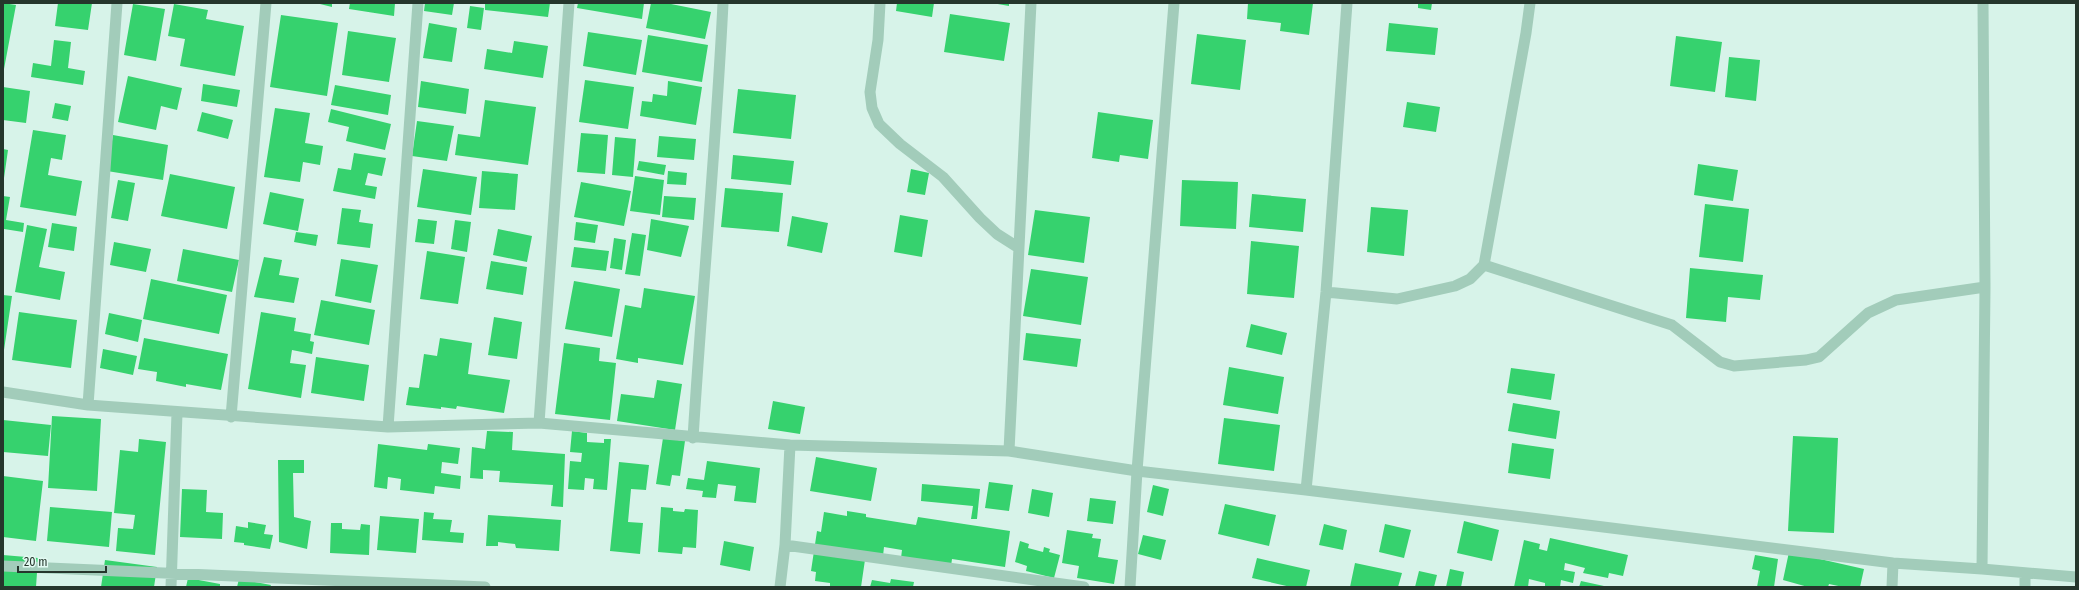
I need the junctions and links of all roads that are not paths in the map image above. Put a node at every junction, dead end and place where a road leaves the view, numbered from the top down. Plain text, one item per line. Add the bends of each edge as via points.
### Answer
1 (117, 3) edge
2 (266, 3) edge
3 (418, 3) edge
4 (569, 3) edge
5 (723, 3) edge
6 (880, 3) edge
7 (1031, 3) edge
8 (1174, 3) edge
9 (1347, 3) edge
10 (1530, 3) edge
11 (1982, 3) edge
12 (1019, 248) junction
13 (1484, 265) junction
14 (1985, 287) junction
15 (1326, 292) junction
16 (3, 392) edge
17 (88, 405) junction
18 (177, 413) junction
19 (231, 417) junction
20 (539, 423) junction
21 (388, 427) junction
22 (693, 438) junction
23 (790, 446) junction
24 (1009, 451) junction
25 (1137, 470) junction
26 (1306, 490) junction
27 (785, 545) junction
28 (1893, 564) junction
29 (3, 566) edge
30 (1982, 569) junction
31 (171, 573) junction
32 (2025, 573) junction
33 (2076, 577) edge
34 (171, 587) edge
35 (485, 587) edge
36 (780, 587) edge
37 (1084, 587) edge
38 (1130, 587) edge
39 (1892, 587) edge
40 (2025, 587) edge

1 - 17 street
2 - 19 street
3 - 21 street
4 - 20 street
5 - 22 street
6 - 12 street via 878,40 870,92 872,108 879,124 900,144 943,177 997,234
7 - 12 street
8 - 25 street
9 - 15 street
10 - 13 street
11 - 14 street
12 - 24 street
13 - 14 street via 1672,325 1720,362 1734,366 1819,357 1868,313 1896,300
13 - 15 street via 1470,279 1455,286 1397,298
14 - 30 street
15 - 26 street
16 - 17 street
17 - 18 street
18 - 19 street
18 - 31 street
19 - 21 street
20 - 21 street
20 - 22 street
22 - 23 street
23 - 24 street
23 - 27 street
24 - 25 street
25 - 26 street
25 - 38 street
26 - 28 street
27 - 36 street
27 - 37 street
28 - 30 street
28 - 39 street
29 - 31 street
30 - 32 street
31 - 34 street
31 - 35 street
32 - 33 street
32 - 40 street

